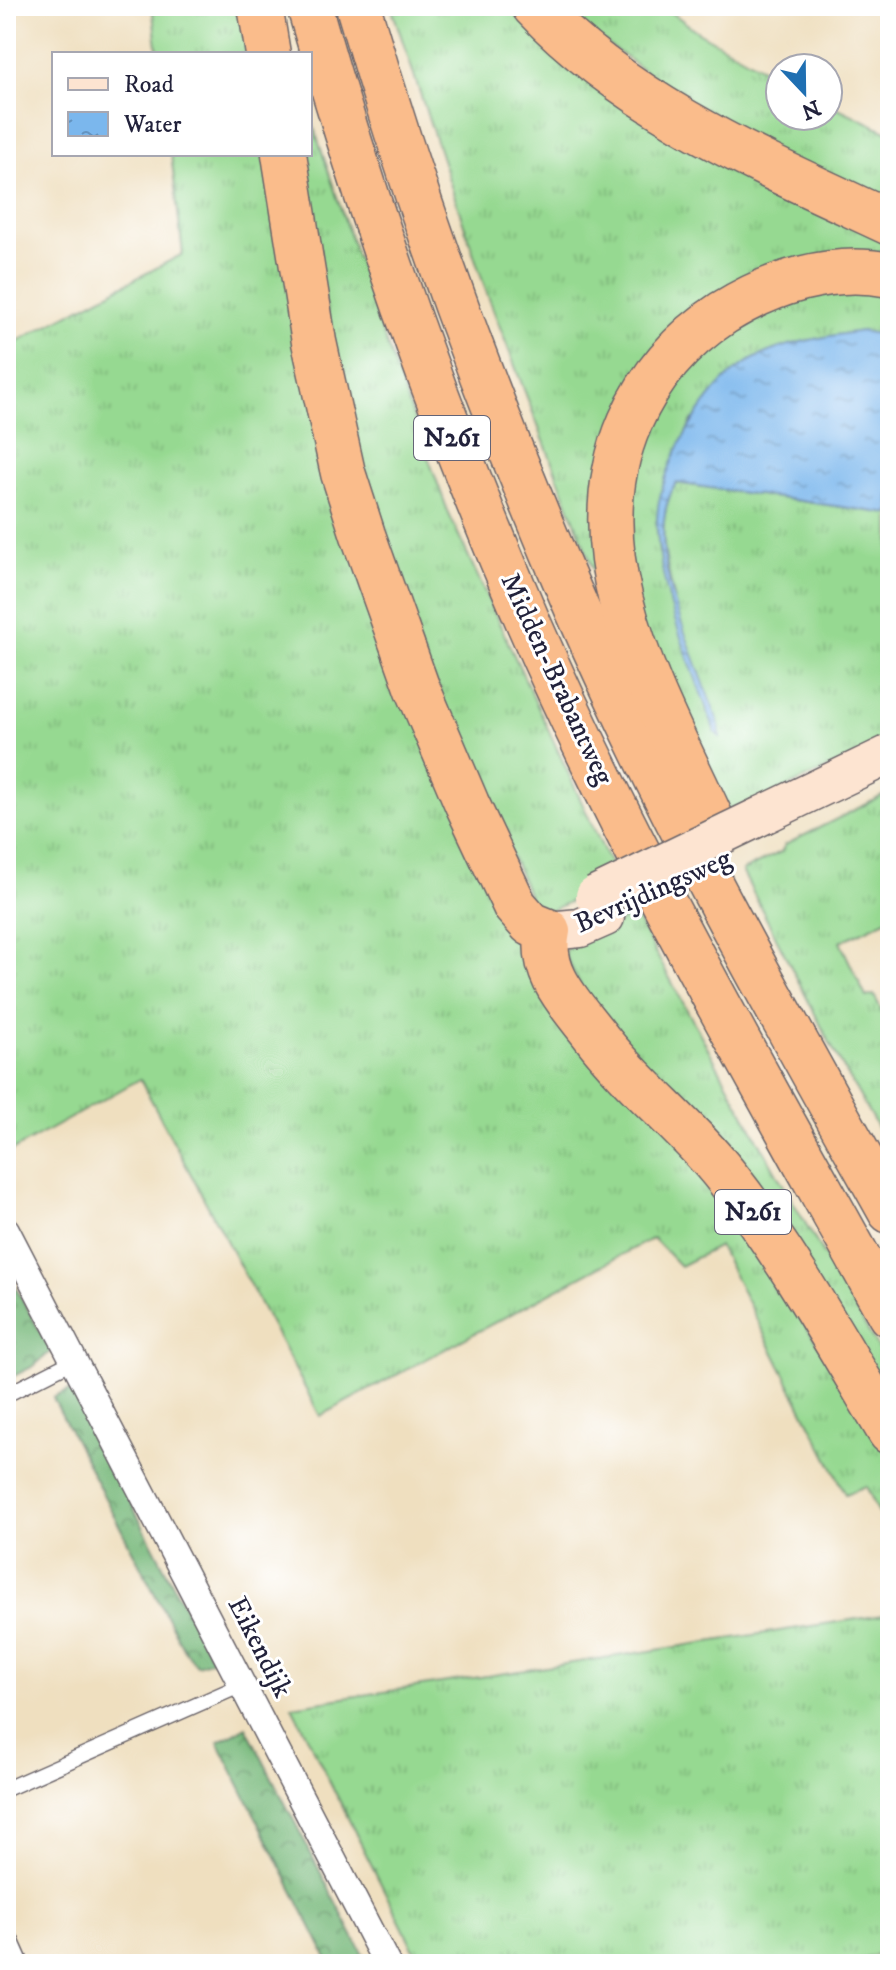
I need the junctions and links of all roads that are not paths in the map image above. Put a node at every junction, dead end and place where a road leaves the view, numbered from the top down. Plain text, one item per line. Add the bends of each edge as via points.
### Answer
1 (260, 6) edge
2 (309, 6) edge
3 (358, 6) edge
4 (534, 6) edge
5 (268, 52) edge
6 (284, 156) edge
7 (890, 223) edge
8 (890, 275) edge
9 (890, 754) edge
10 (890, 779) edge
11 (768, 825) junction
12 (548, 931) junction
13 (749, 958) junction
14 (890, 1211) edge
15 (6, 1230) edge
16 (890, 1315) edge
17 (75, 1360) junction
18 (6, 1395) edge
19 (890, 1432) edge
20 (244, 1684) junction
21 (6, 1789) edge
22 (6, 1928) edge
23 (22, 1964) edge
24 (387, 1964) edge

1 - 5 highway
2 - 16 highway, Midden-Brabantweg / N261 via 408,321 530,627 639,853
3 - 13 highway, Midden-Brabantweg / N261 via 414,187 496,413 579,613
4 - 7 highway via 619,78 666,109 740,152
6 - 12 highway via 314,342 343,473 363,535 417,687 467,804 515,906 531,924
8 - 13 highway, N261 via 840,273 796,279 750,296 709,322 673,352 642,394 612,472 608,512 617,591 651,686 736,871
9 - 11 main road, Bevrijdingsweg
10 - 11 main road, Bevrijdingsweg
11 - 12 main road, Bevrijdingsweg, bridge via 600,906 570,909
12 - 19 highway, N261 via 545,951 551,975 614,1061 676,1120 741,1196
13 - 14 highway, Midden-Brabantweg / N261
15 - 17 street, Eikendijk
17 - 18 lane
17 - 20 street, Eikendijk
20 - 21 lane
20 - 24 street, Eikendijk
22 - 23 lane

